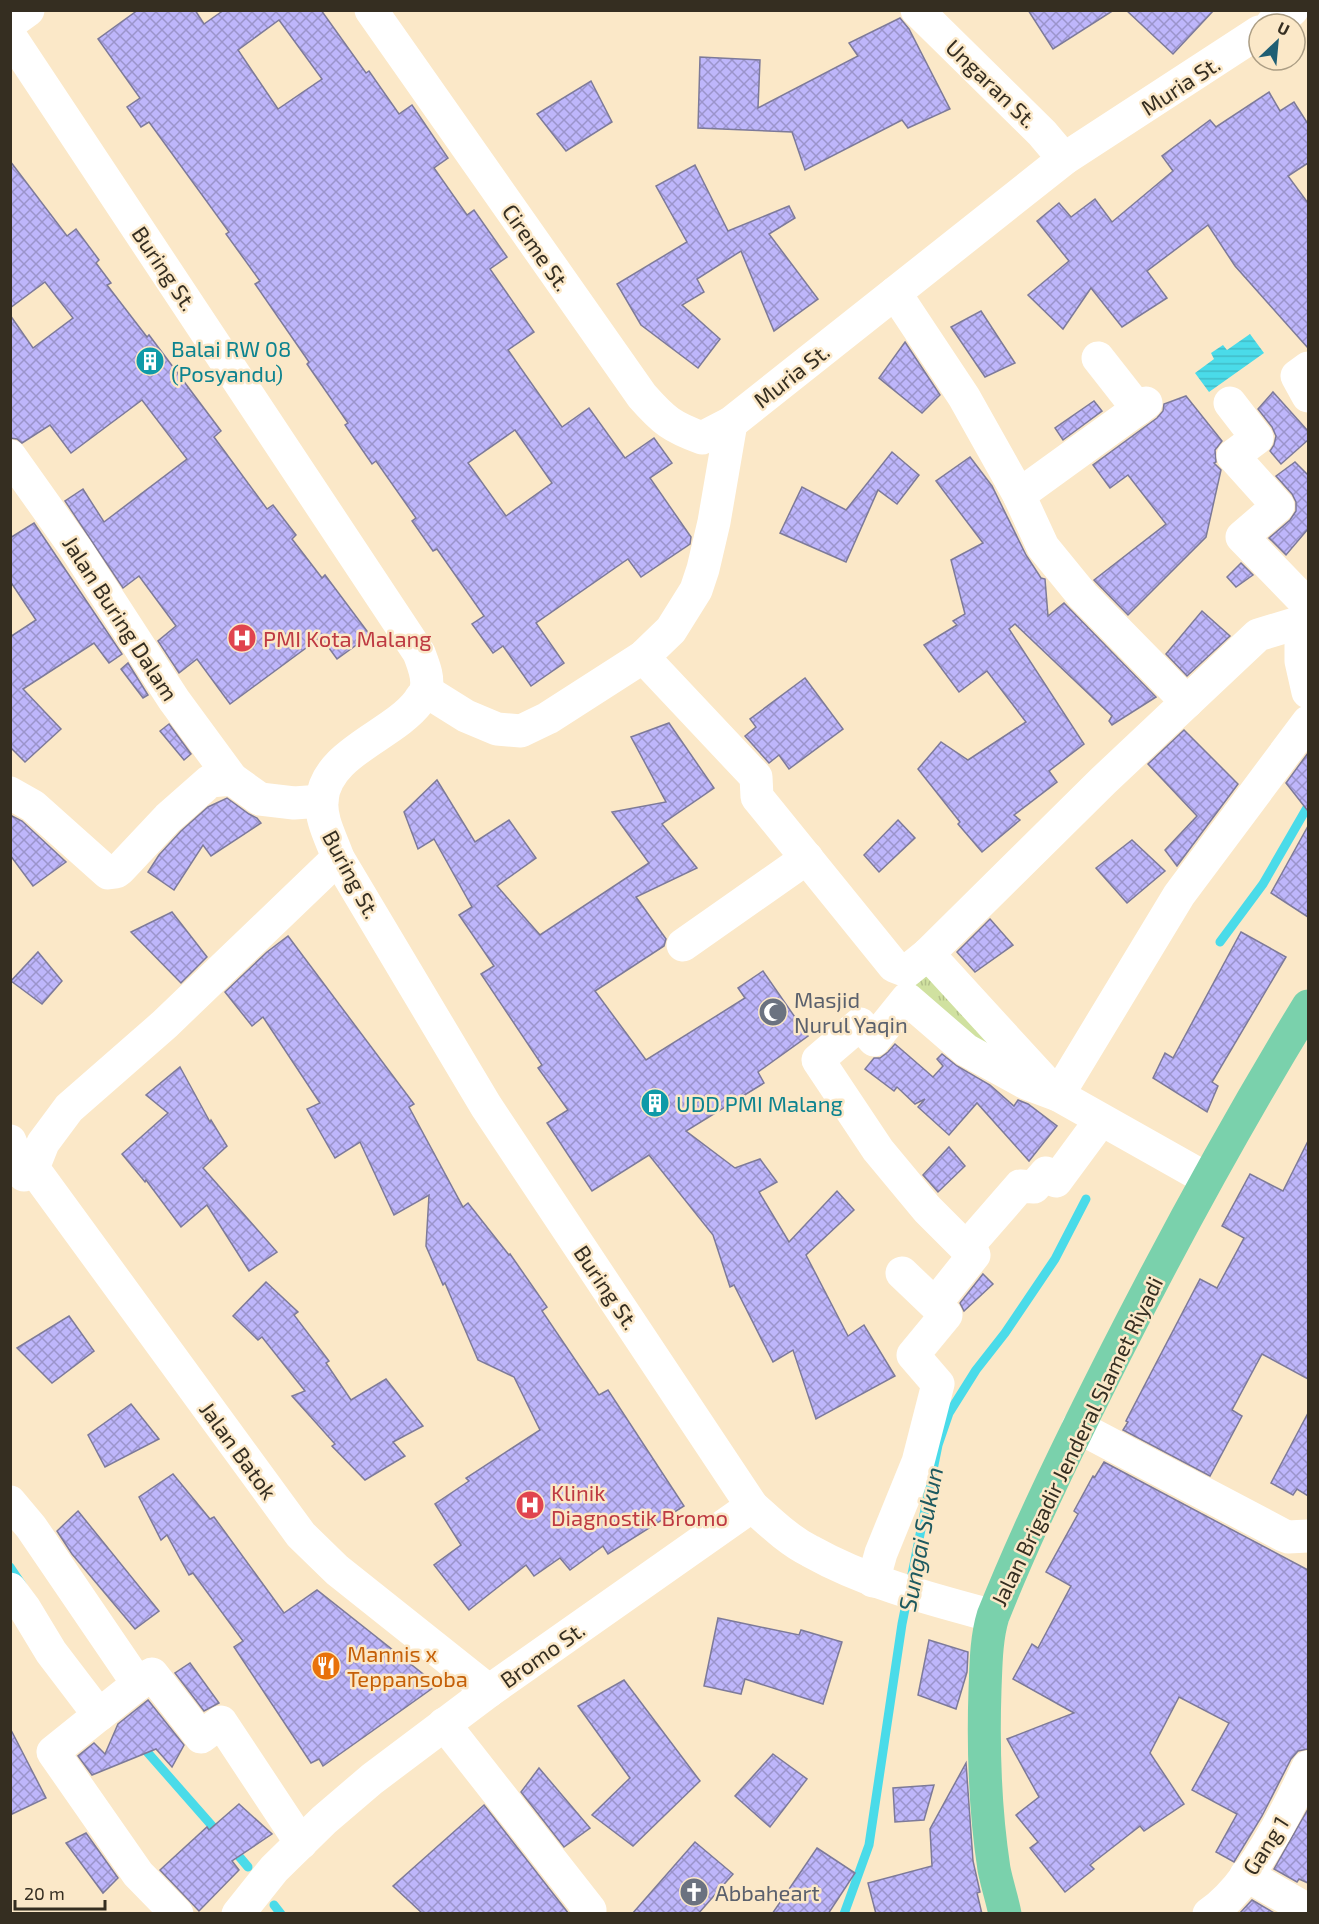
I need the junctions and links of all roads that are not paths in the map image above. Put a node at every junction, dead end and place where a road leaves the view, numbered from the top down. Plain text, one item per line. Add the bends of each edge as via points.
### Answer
1 (28, 10) edge
2 (371, 10) edge
3 (917, 10) edge
4 (10, 23) edge
5 (10, 36) edge
6 (1247, 40) edge
7 (22, 79) edge
8 (1064, 159) junction
9 (895, 293) junction
10 (1098, 358) dead end
11 (1308, 368) edge
12 (1308, 396) edge
13 (1230, 403) dead end
14 (730, 423) junction
15 (10, 456) edge
16 (1019, 495) junction
17 (1306, 614) edge
18 (1269, 631) junction
19 (643, 657) junction
20 (1305, 677) edge
21 (426, 691) junction
22 (1187, 702) junction
23 (1308, 722) edge
24 (232, 779) junction
25 (10, 793) edge
26 (322, 801) junction
27 (338, 858) junction
28 (807, 858) junction
29 (683, 945) dead end
30 (928, 954) junction
31 (1308, 1006) edge
32 (1058, 1095) junction
33 (1101, 1120) junction
34 (10, 1141) edge
35 (29, 1171) junction
36 (1207, 1179) junction
37 (966, 1248) junction
38 (902, 1274) dead end
39 (935, 1304) junction
40 (1078, 1427) junction
41 (10, 1502) edge
42 (752, 1506) junction
43 (1308, 1536) edge
44 (882, 1584) junction
45 (10, 1589) edge
46 (993, 1616) junction
47 (489, 1691) junction
48 (114, 1704) junction
49 (444, 1724) junction
50 (1308, 1767) edge
51 (301, 1843) junction
52 (1246, 1875) junction
53 (590, 1910) dead end
54 (1308, 1910) edge
55 (177, 1914) edge
56 (238, 1914) edge
57 (1005, 1914) edge
58 (1209, 1914) edge

1 - 4 street
2 - 14 street, Cireme St. via 661,418 702,438
3 - 8 street, Ungaran St.
5 - 7 street, Buring St.
6 - 8 street, Muria St.
7 - 21 street, Buring St. via 410,637 426,672
8 - 9 street, Muria St.
9 - 14 street, Muria St.
9 - 16 street via 964,397
10 - 16 street via 1142,406
11 - 12 street via 1297,376
13 - 17 street via 1257,438 1233,456 1278,506 1242,537
14 - 19 street, Muria St. via 714,522 696,590 671,630
15 - 24 street, Jalan Buring Dalam via 174,700
16 - 22 street via 1043,547 1083,596
17 - 18 street
17 - 20 street
18 - 20 street
18 - 22 street via 1258,635
19 - 21 street, Muria St. via 521,731 497,729 466,716
19 - 28 street via 756,777 757,797
21 - 26 street, Buring St. via 412,711 344,760 326,781
22 - 30 street
23 - 32 street via 1179,895
24 - 25 street via 210,781 120,869 108,873 33,806
24 - 26 street, Jalan Buring Dalam via 260,799
26 - 27 street, Buring St. via 323,817
27 - 35 street via 165,1024 69,1108 42,1143
27 - 42 street, Buring St. via 486,1106
28 - 29 street
28 - 30 street via 894,966 907,970
30 - 32 street
31 - 36 main road, Jalan Brigadir Jenderal Slamet Riyadi
32 - 33 street
32 - 37 street via 1026,1083 966,1050 907,999 874,1040 860,1024 818,1060 878,1150
33 - 36 street
33 - 37 street via 1056,1181 1046,1173 1034,1187 1020,1186
34 - 35 street, Jalan Batok
35 - 47 street, Jalan Batok via 301,1535 337,1570
36 - 40 main road, Jalan Brigadir Jenderal Slamet Riyadi
37 - 39 street via 974,1255
38 - 39 street
39 - 44 street via 946,1315 913,1355 938,1384 918,1462 881,1553
40 - 43 street via 1283,1535
40 - 46 main road, Jalan Brigadir Jenderal Slamet Riyadi
41 - 48 street via 32,1527
42 - 44 street, Buring St. via 809,1551
42 - 47 street, Bromo St.
44 - 46 street, Buring St.
45 - 48 street via 51,1652
46 - 57 main road, Jalan Brigadir Jenderal Slamet Riyadi via 984,1728 995,1869
47 - 49 street, Bromo St.
48 - 51 street via 152,1674 201,1737 221,1722
48 - 55 street via 53,1752 138,1874
49 - 51 street, Bromo St. via 372,1779
49 - 53 street
50 - 52 street, Gang 1 via 1288,1811
51 - 56 street, Bromo St.
52 - 54 street
52 - 58 street, Gang 1

